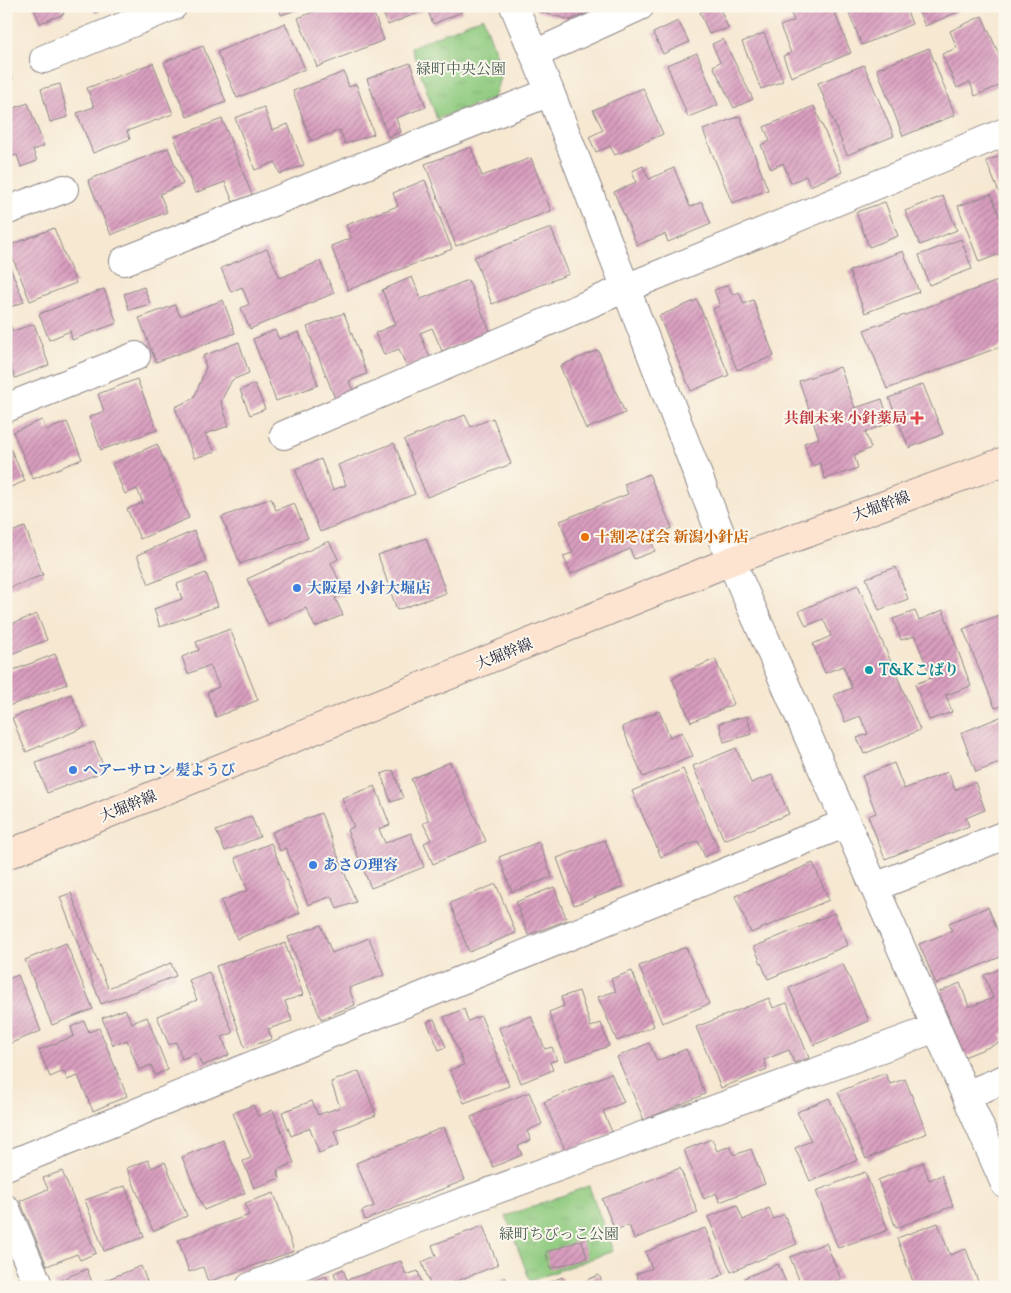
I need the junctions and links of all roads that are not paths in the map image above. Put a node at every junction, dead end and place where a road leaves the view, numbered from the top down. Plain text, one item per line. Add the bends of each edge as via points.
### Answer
1 (174, 6) edge
2 (514, 6) edge
3 (640, 6) edge
4 (534, 54) junction
5 (44, 59) dead end
6 (550, 92) junction
7 (1005, 132) edge
8 (64, 189) dead end
9 (6, 211) edge
10 (124, 261) dead end
11 (626, 288) junction
12 (136, 356) dead end
13 (6, 408) edge
14 (284, 436) dead end
15 (1005, 461) edge
16 (731, 561) junction
17 (846, 823) junction
18 (1005, 835) edge
19 (6, 855) edge
20 (875, 887) junction
21 (936, 1028) junction
22 (1005, 1079) edge
23 (966, 1095) junction
24 (6, 1166) edge
25 (1005, 1184) edge
26 (6, 1209) edge
27 (39, 1287) edge
28 (250, 1287) edge

1 - 5 street
2 - 4 street
3 - 4 street
4 - 6 street
6 - 10 street
6 - 11 street
7 - 11 street
8 - 9 street
11 - 14 street
11 - 16 street
12 - 13 street
15 - 16 street, 大堀幹線
16 - 17 street
16 - 19 street, 大堀幹線
17 - 20 street
17 - 24 street
18 - 20 street
20 - 21 street
21 - 23 street
21 - 28 street via 408,1222
22 - 23 street
23 - 25 street
26 - 27 street

